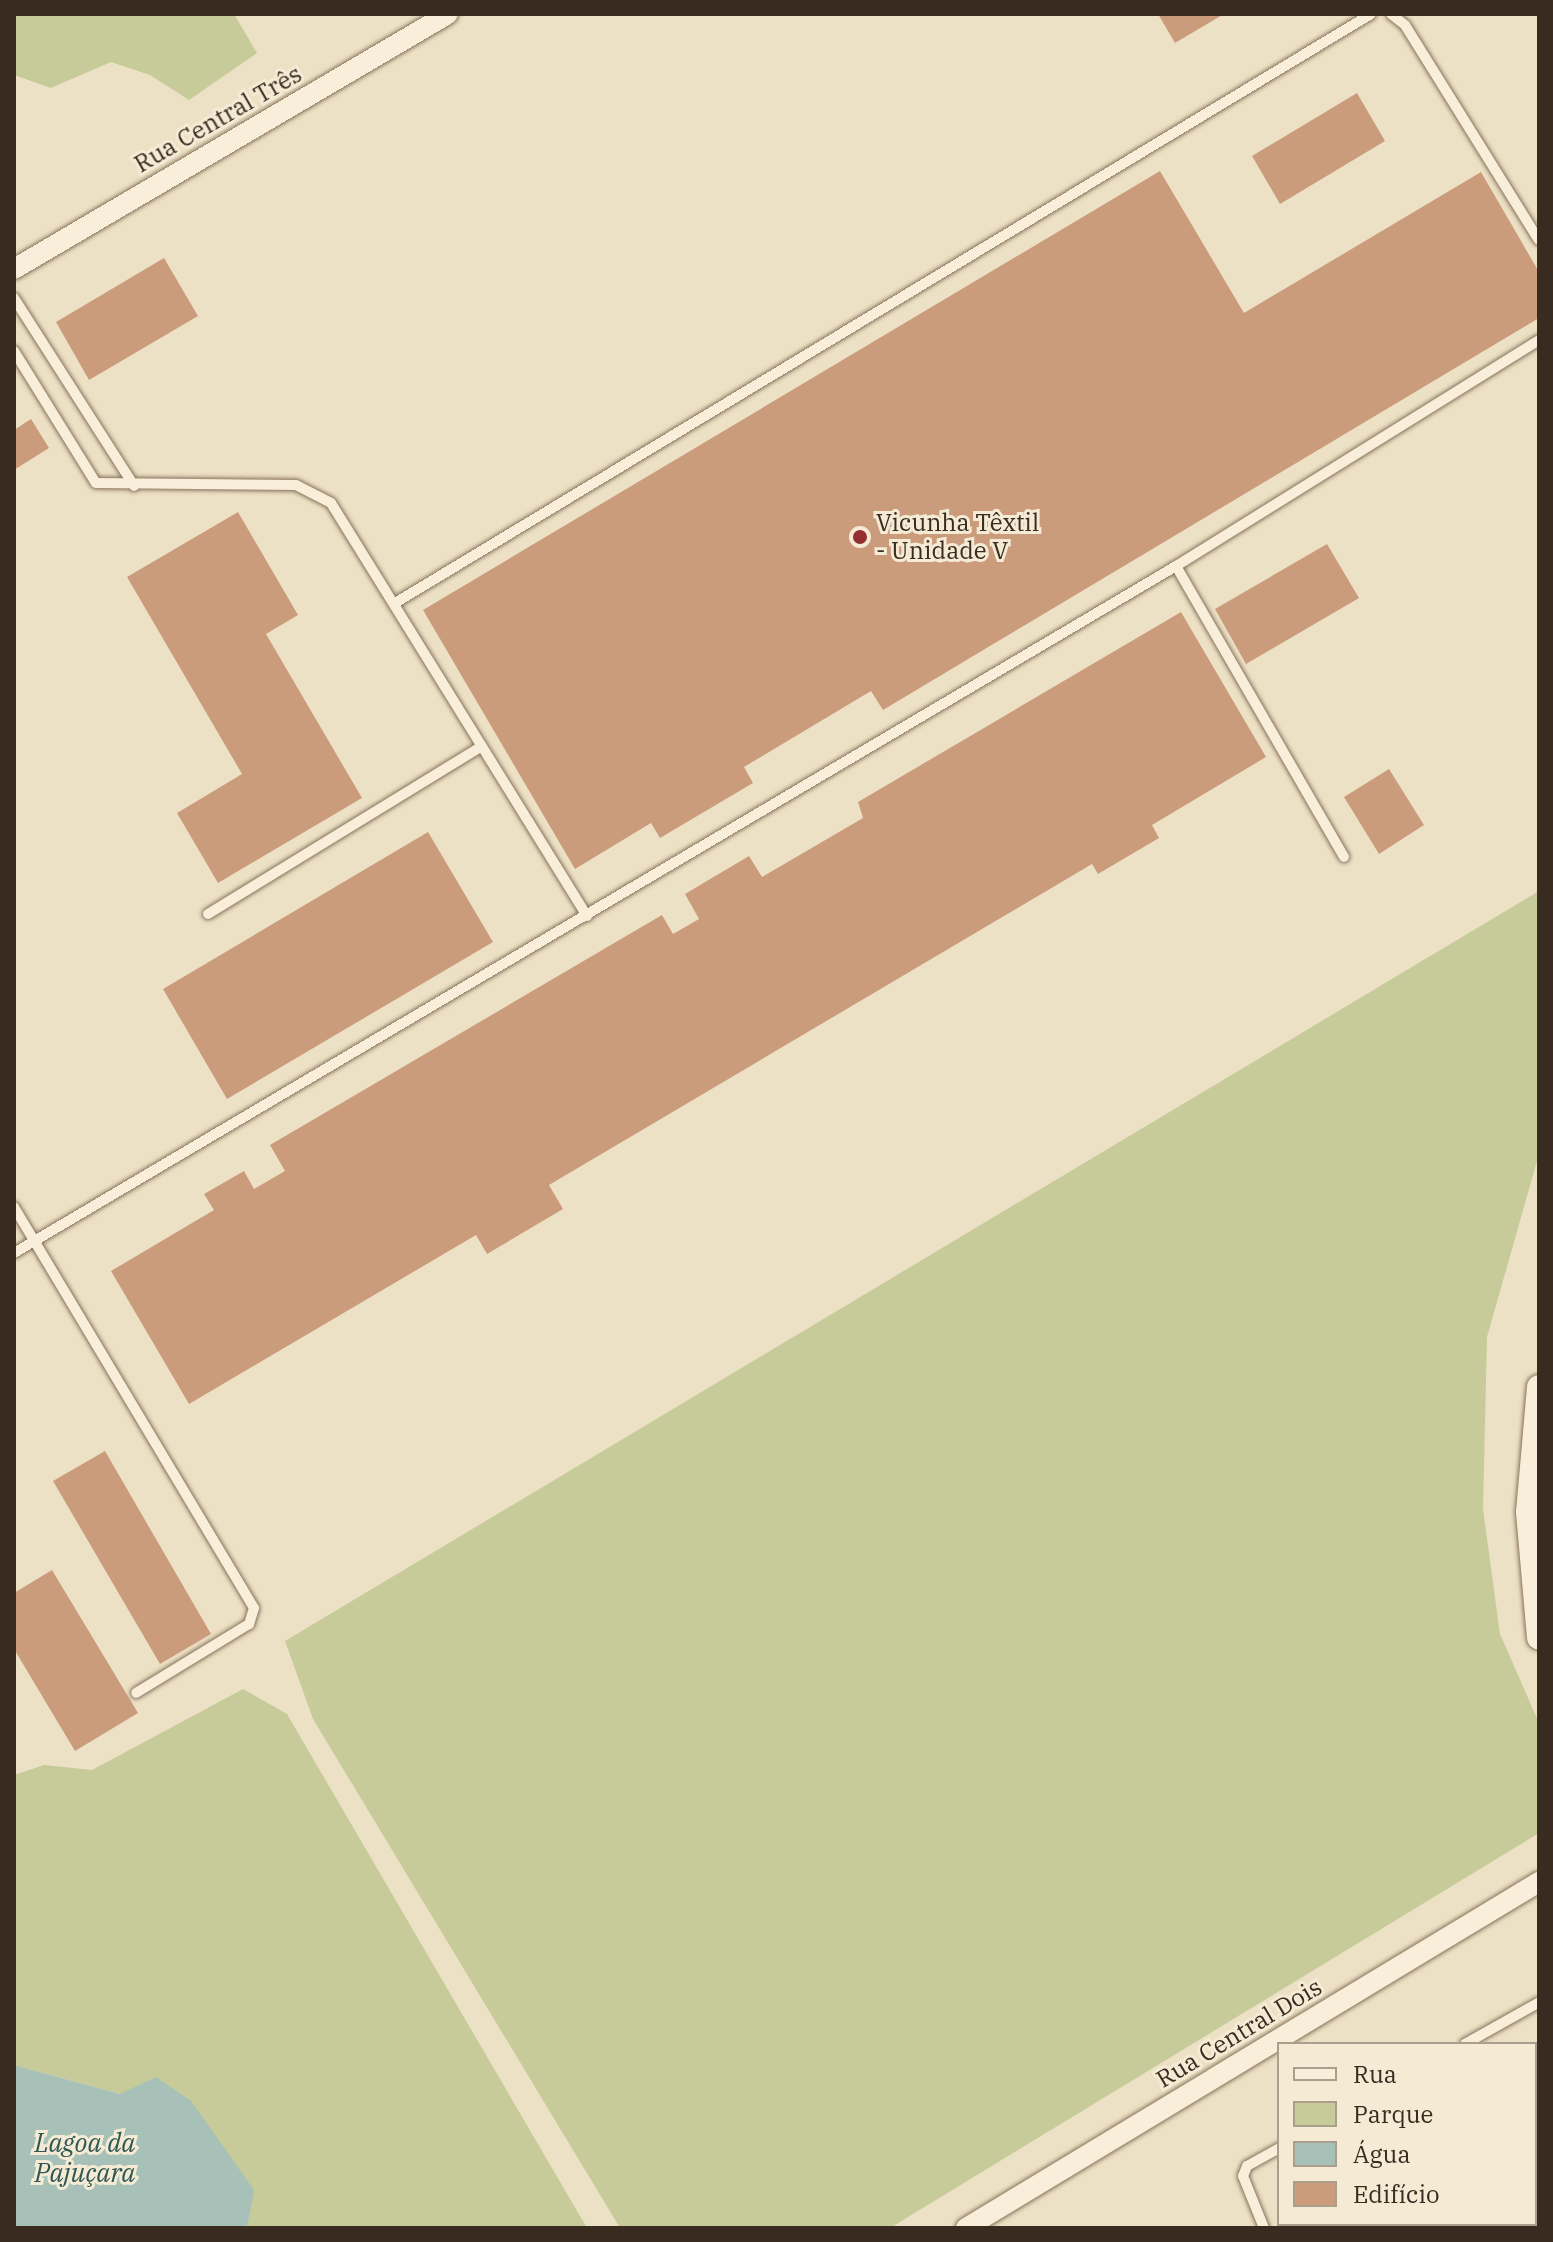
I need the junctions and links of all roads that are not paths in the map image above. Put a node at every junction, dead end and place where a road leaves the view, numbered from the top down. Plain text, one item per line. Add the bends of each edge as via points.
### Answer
1 (448, 14) edge
2 (1371, 14) edge
3 (1391, 14) edge
4 (1539, 240) edge
5 (14, 269) edge
6 (14, 298) edge
7 (1539, 340) edge
8 (14, 351) edge
9 (134, 486) junction
10 (1176, 566) junction
11 (395, 603) junction
12 (482, 746) junction
13 (1344, 857) dead end
14 (208, 914) dead end
15 (587, 916) junction
16 (14, 1207) edge
17 (34, 1241) junction
18 (14, 1253) edge
19 (1539, 1387) edge
20 (1539, 1638) edge
21 (136, 1693) dead end
22 (1539, 1882) edge
23 (1538, 2003) edge
24 (1469, 2042) edge
25 (1277, 2149) edge
26 (966, 2228) edge
27 (1264, 2228) edge

1 - 5 street, Rua Central Três
2 - 11 lane
3 - 4 lane via 1405,25
6 - 9 lane
7 - 10 lane
8 - 9 lane via 96,483
9 - 11 lane via 296,485 318,494 344,519
10 - 13 lane
10 - 15 lane
11 - 12 lane
12 - 14 lane
12 - 15 lane
15 - 17 lane
16 - 17 lane
17 - 18 lane
17 - 21 lane via 254,1608 249,1624
19 - 20 street via 1528,1512
22 - 26 street, Rua Central Dois
23 - 24 lane
25 - 27 lane via 1247,2166 1243,2176

